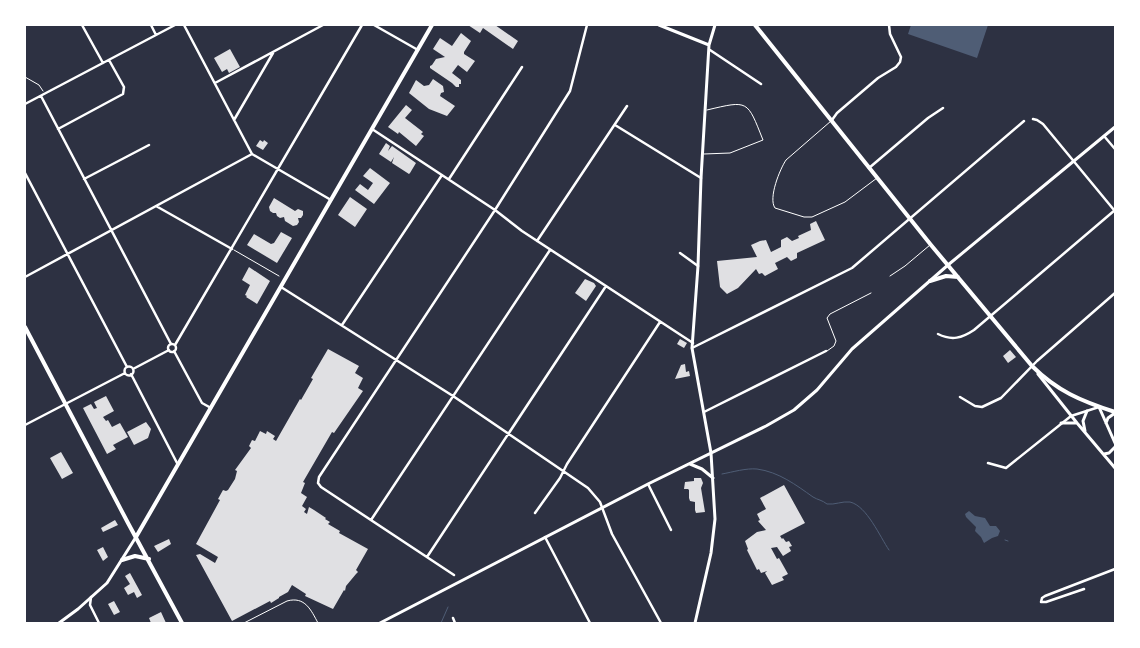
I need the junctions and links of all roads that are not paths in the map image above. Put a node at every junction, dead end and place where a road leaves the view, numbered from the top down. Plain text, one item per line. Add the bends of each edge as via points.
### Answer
1 (82, 25) edge
2 (150, 25) edge
3 (175, 25) edge
4 (184, 25) edge
5 (322, 25) edge
6 (362, 25) edge
7 (374, 25) edge
8 (432, 25) edge
9 (587, 25) edge
10 (659, 25) edge
11 (715, 25) edge
12 (755, 25) edge
13 (889, 25) edge
14 (156, 35) junction
15 (709, 45) junction
16 (418, 50) junction
17 (710, 50) junction
18 (274, 52) junction
19 (109, 60) junction
20 (102, 63) junction
21 (522, 68) dead end
22 (215, 84) junction
23 (761, 84) dead end
24 (41, 96) junction
25 (25, 104) edge
26 (627, 106) dead end
27 (943, 108) dead end
28 (706, 110) junction
29 (1033, 119) dead end
30 (234, 120) junction
31 (832, 120) junction
32 (1024, 121) dead end
33 (615, 125) junction
34 (1115, 127) edge
35 (372, 128) junction
36 (58, 129) junction
37 (1104, 136) junction
38 (149, 145) dead end
39 (1115, 149) edge
40 (252, 154) junction
41 (704, 154) junction
42 (1073, 162) junction
43 (870, 168) junction
44 (278, 170) junction
45 (25, 173) edge
46 (442, 175) junction
47 (701, 178) junction
48 (878, 178) junction
49 (84, 179) junction
50 (449, 179) junction
51 (330, 200) junction
52 (156, 206) junction
53 (496, 210) junction
54 (1115, 211) edge
55 (910, 218) junction
56 (110, 231) junction
57 (537, 241) junction
58 (931, 244) junction
59 (232, 249) junction
60 (550, 250) junction
61 (680, 253) dead end
62 (68, 255) junction
63 (948, 265) junction
64 (698, 266) junction
65 (890, 276) dead end
66 (25, 277) edge
67 (958, 277) junction
68 (930, 281) junction
69 (606, 286) junction
70 (281, 287) junction
71 (871, 293) dead end
72 (1115, 293) edge
73 (991, 316) junction
74 (660, 322) junction
75 (342, 325) junction
76 (25, 327) edge
77 (938, 334) dead end
78 (693, 343) junction
79 (171, 344) junction
80 (175, 345) junction
81 (692, 348) junction
82 (169, 350) junction
83 (174, 351) junction
84 (826, 352) joint
85 (396, 360) junction
86 (1032, 366) junction
87 (127, 367) junction
88 (133, 369) junction
89 (125, 373) junction
90 (131, 374) junction
91 (453, 396) junction
92 (960, 398) dead end
93 (65, 404) junction
94 (1099, 407) junction
95 (211, 408) junction
96 (1087, 411) junction
97 (704, 412) junction
98 (1115, 412) edge
99 (1071, 416) junction
100 (1061, 423) junction
101 (1077, 423) junction
102 (1106, 423) junction
103 (25, 425) edge
104 (508, 434) junction
105 (1086, 434) junction
106 (1115, 443) edge
107 (1115, 447) edge
108 (711, 453) junction
109 (1104, 454) junction
110 (988, 463) dead end
111 (689, 464) junction
112 (178, 465) junction
113 (1115, 468) edge
114 (564, 472) junction
115 (713, 478) junction
116 (648, 484) junction
117 (603, 507) junction
118 (535, 513) dead end
119 (371, 520) junction
120 (671, 530) dead end
121 (136, 537) junction
122 (545, 537) junction
123 (427, 557) junction
124 (149, 559) junction
125 (122, 560) junction
126 (1115, 569) edge
127 (454, 575) dead end
128 (1084, 589) dead end
129 (91, 597) junction
130 (453, 618) dead end
131 (385, 622) edge
132 (59, 623) edge
133 (99, 623) edge
134 (182, 623) edge
135 (244, 623) edge
136 (318, 623) edge
137 (380, 623) edge
138 (455, 623) edge
139 (590, 623) edge
140 (661, 623) edge
141 (694, 623) edge

1 - 20 street
2 - 14 street
3 - 14 street
4 - 22 street
5 - 18 street
6 - 44 street
7 - 16 street
8 - 16 main road
9 - 53 street via 570,90
10 - 15 street
11 - 15 street
12 - 31 main road
13 - 31 street via 900,62
14 - 19 street
15 - 17 street
16 - 35 main road
17 - 23 street
17 - 28 street
18 - 22 street
18 - 30 street
19 - 20 street
19 - 36 street via 124,87 123,94
20 - 24 street
21 - 50 street
22 - 30 street
24 - 25 street
24 - 36 street
26 - 33 street
27 - 43 street
28 - 41 street
28 - 41 lane via 733,104 746,106 763,140 730,153
29 - 42 street via 1043,124
30 - 40 street
31 - 43 main road
31 - 48 lane via 786,160 772,200 775,208 812,217 845,202
32 - 55 street
33 - 47 street
33 - 57 street
34 - 37 street
35 - 46 street
35 - 51 main road
36 - 49 street
37 - 39 street
37 - 42 street
38 - 49 street
40 - 44 street
40 - 52 street
41 - 47 street
42 - 54 street
42 - 63 street
43 - 48 main road
44 - 51 street
44 - 59 street
45 - 62 street
46 - 50 street
46 - 75 street
47 - 64 street
48 - 55 main road
49 - 56 street
50 - 53 street
51 - 70 main road
52 - 56 street
52 - 59 street
53 - 57 street
53 - 85 street
54 - 73 street
55 - 58 main road
55 - 81 street via 852,268
56 - 62 street
56 - 79 street
57 - 60 street
58 - 63 main road
58 - 65 lane
59 - 80 street
60 - 69 street
60 - 91 street
61 - 64 street
62 - 66 street
62 - 87 street
63 - 67 main road
63 - 68 street
64 - 78 street
67 - 68 main road
67 - 73 main road
68 - 108 street via 852,349 802,404
69 - 74 street
69 - 104 street
70 - 75 street
70 - 95 main road
71 - 84 lane via 830,314 827,318 836,341
72 - 86 street
73 - 77 street via 961,337 947,338
73 - 86 main road
74 - 78 street
74 - 114 street
75 - 85 street
76 - 93 main road
78 - 81 street
79 - 80 street
79 - 82 street
80 - 83 street
81 - 97 street
82 - 83 street
82 - 88 street
83 - 95 street via 202,402
84 - 97 street
85 - 91 street
85 - 119 street via 318,483
86 - 92 street via 1001,398 989,404 975,406
86 - 94 main road via 1059,389
86 - 99 street
87 - 88 street
87 - 89 street
88 - 90 street
89 - 90 street
89 - 93 street
90 - 112 street
91 - 104 street
91 - 119 street
93 - 103 street
93 - 121 main road
94 - 96 street
94 - 98 main road
94 - 102 street
95 - 112 main road
96 - 99 street
96 - 105 street via 1083,421
97 - 108 street
98 - 102 street
99 - 100 street
99 - 101 street
100 - 101 street
100 - 110 street via 1006,468
101 - 105 street
102 - 106 street
104 - 114 street
104 - 123 street
105 - 109 street
107 - 109 street
108 - 111 street
108 - 115 street
109 - 113 street
111 - 115 street
111 - 116 street
112 - 121 main road
114 - 117 street via 588,488
114 - 118 street
115 - 141 street via 714,534
116 - 117 street
116 - 120 street
117 - 122 street
117 - 140 street via 612,534
119 - 123 street
121 - 124 main road
121 - 125 street
122 - 131 street
122 - 139 street
123 - 127 street
124 - 125 main road via 136,556
124 - 134 main road
125 - 129 street via 112,577
126 - 128 street via 1045,596 1041,602
129 - 132 street
129 - 133 street
130 - 138 street
131 - 137 street
135 - 136 lane via 295,599 308,606

